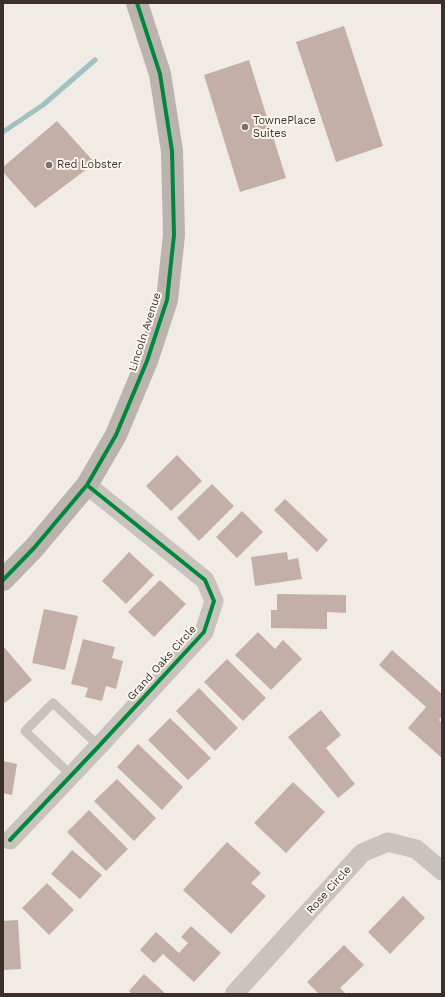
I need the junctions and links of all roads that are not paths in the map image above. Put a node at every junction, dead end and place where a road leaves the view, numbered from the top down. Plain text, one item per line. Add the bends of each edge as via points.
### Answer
1 (137, 3) edge
2 (87, 485) junction
3 (3, 580) edge
4 (99, 746) junction
5 (71, 775) junction
6 (10, 840) dead end
7 (442, 872) edge
8 (234, 994) edge

1 - 2 street, Lincoln Avenue via 160,74 172,151 174,235 166,300 147,361 116,435
2 - 3 street, Lincoln Avenue via 34,548
2 - 4 street, Grand Oaks Circle via 205,580 214,601 204,632
4 - 5 street, Grand Oaks Circle
4 - 5 lane via 53,703 47,708 25,731
5 - 6 street, Grand Oaks Circle
7 - 8 street, Rose Circle via 416,849 388,842 362,853

